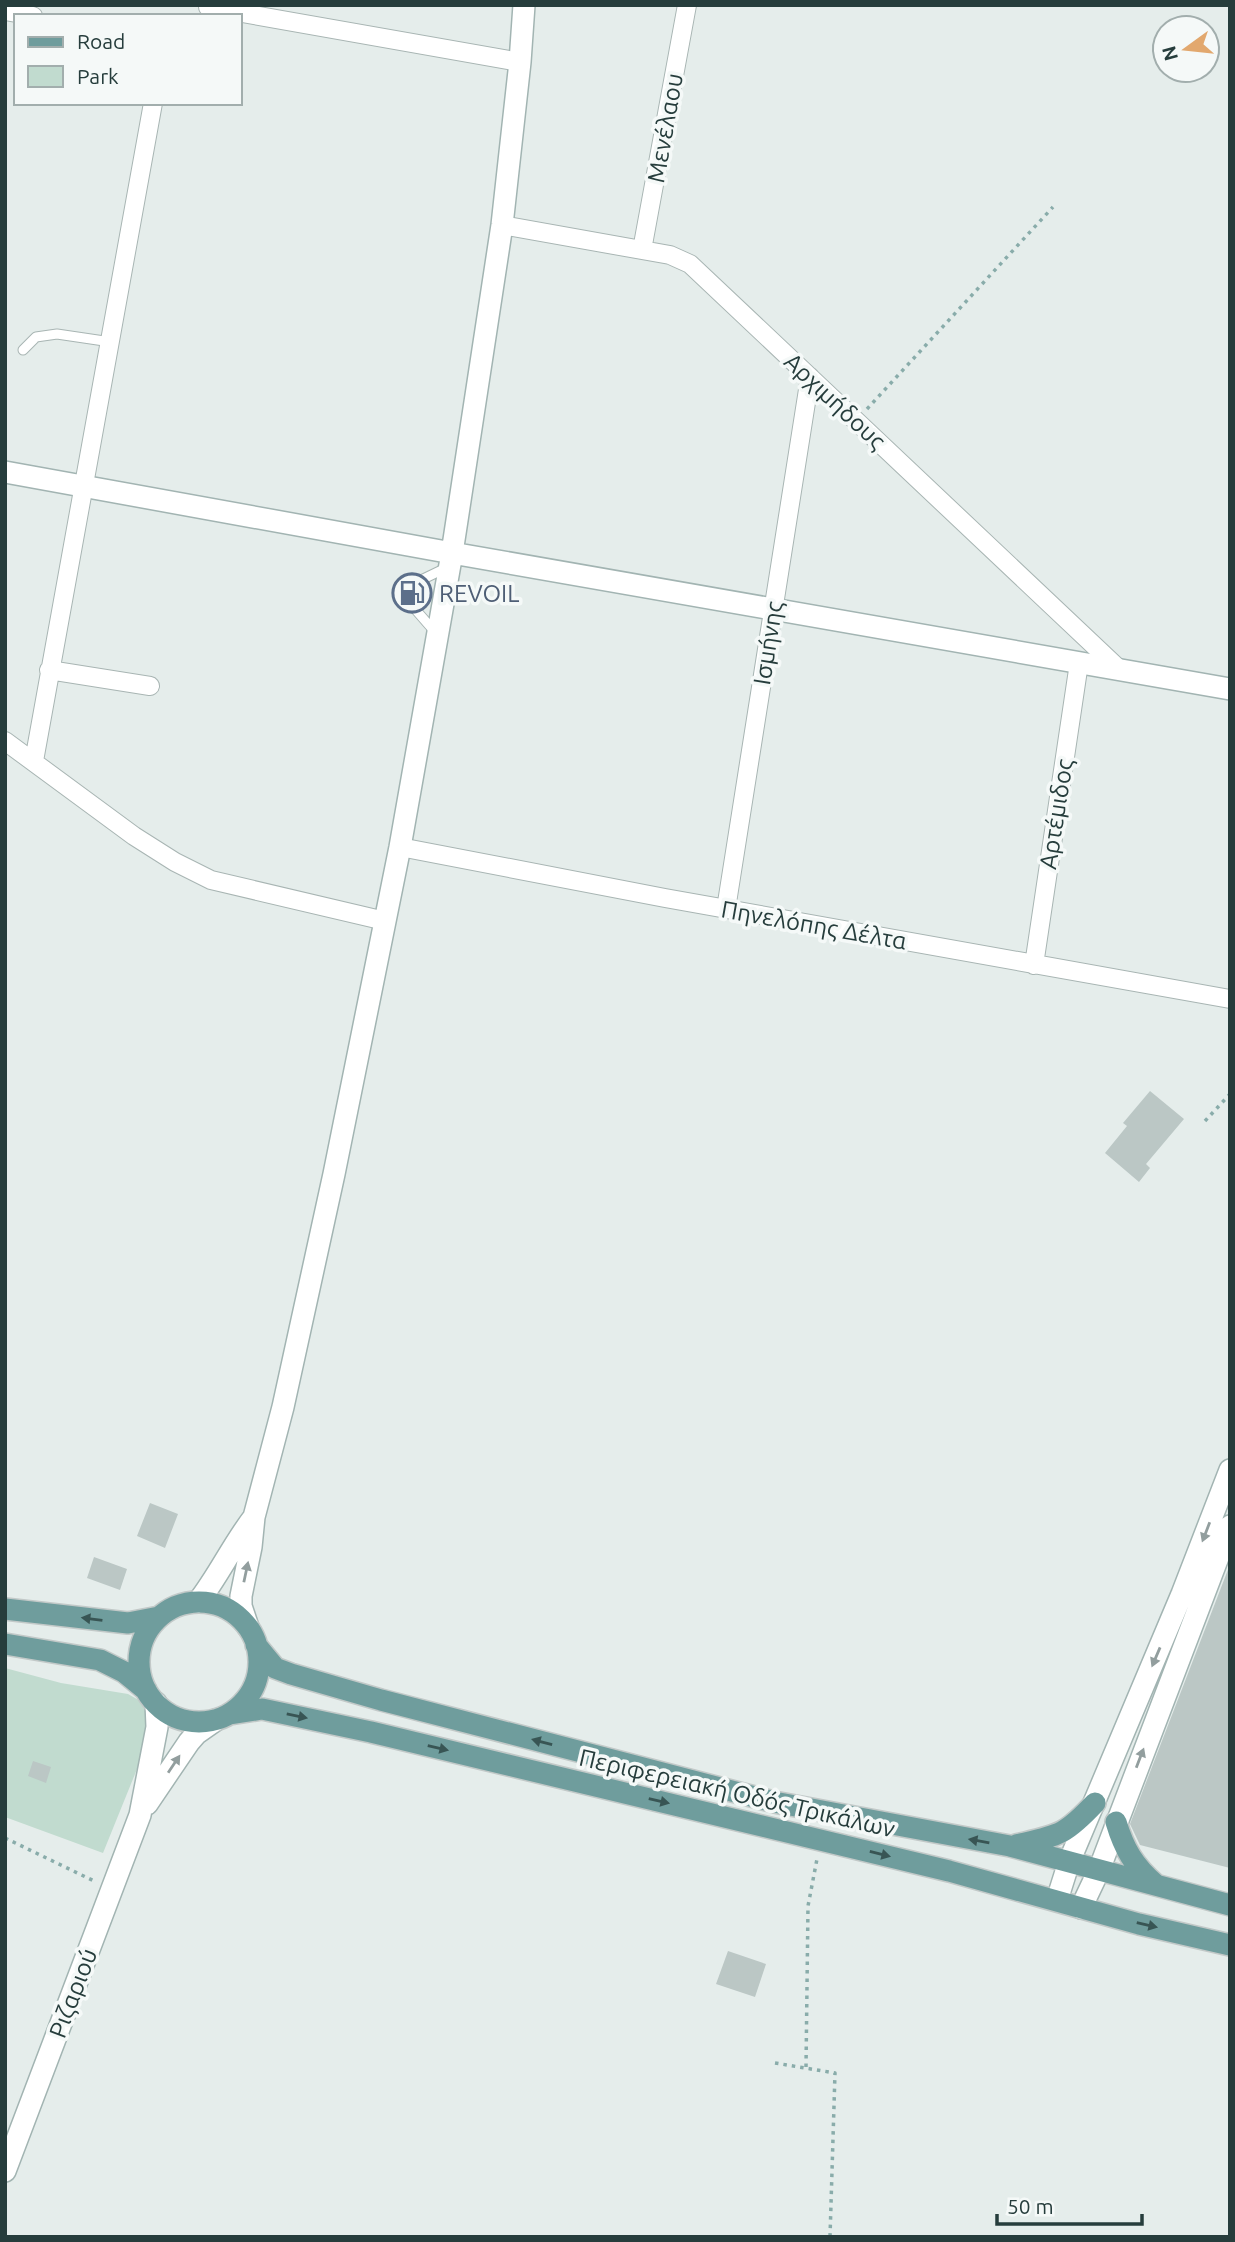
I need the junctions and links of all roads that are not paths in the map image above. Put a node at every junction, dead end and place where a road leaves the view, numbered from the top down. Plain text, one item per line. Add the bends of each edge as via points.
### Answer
1 (524, 5) edge
2 (687, 5) edge
3 (207, 9) edge
4 (237, 14) edge
5 (242, 15) edge
6 (520, 62) junction
7 (153, 105) edge
8 (502, 225) junction
9 (642, 250) junction
10 (111, 342) junction
11 (23, 349) dead end
12 (810, 377) junction
13 (5, 472) edge
14 (85, 486) junction
15 (451, 560) junction
16 (774, 610) junction
17 (1079, 663) junction
18 (49, 670) junction
19 (1120, 670) junction
20 (150, 686) dead end
21 (1230, 689) edge
22 (5, 741) edge
23 (34, 761) junction
24 (400, 847) junction
25 (726, 909) junction
26 (385, 921) junction
27 (1034, 965) junction
28 (1230, 999) edge
29 (1230, 1470) edge
30 (254, 1517) junction
31 (1230, 1526) edge
32 (198, 1602) junction
33 (5, 1609) edge
34 (159, 1617) junction
35 (252, 1636) junction
36 (5, 1644) edge
37 (151, 1697) junction
38 (223, 1717) junction
39 (1095, 1803) junction
40 (140, 1815) junction
41 (1116, 1822) junction
42 (1010, 1846) junction
43 (1069, 1862) junction
44 (1099, 1870) junction
45 (1157, 1885) junction
46 (1057, 1900) junction
47 (1230, 1905) edge
48 (1081, 1908) junction
49 (1230, 1945) edge
50 (5, 2171) edge

1 - 6 street
2 - 9 street, Μενέλαου
3 - 4 street
5 - 6 street
6 - 8 street
7 - 10 street
8 - 9 street, Αρχιμήδους
8 - 15 street
9 - 12 street, Αρχιμήδους via 690,264
10 - 11 lane via 57,334 36,337
10 - 14 street
12 - 16 street, Ισμήνης
12 - 19 street, Αρχιμήδους
13 - 14 street
14 - 15 street
14 - 18 street
15 - 16 street
15 - 24 street
16 - 17 street
16 - 25 street, Ισμήνης
17 - 19 street
17 - 27 street, Αρτέμιδος
18 - 20 street
18 - 23 street
19 - 21 street
22 - 23 street
23 - 26 street via 134,836 211,880
24 - 25 street, Πηνελόπης Δέλτα
24 - 26 street
25 - 27 street, Πηνελόπης Δέλτα
26 - 30 street via 323,1225
27 - 28 street, Πηνελόπης Δέλτα
29 -> 39 street
30 - 32 street
35 -> 30 street via 241,1596
41 -> 31 street
32 - 34 main road via 174,1607
32 - 35 main road via 236,1615
34 -> 33 main road via 128,1623
34 - 37 main road via 146,1635 139,1659
35 - 38 main road via 259,1657 253,1689
42 -> 35 main road, Περιφερειακή Οδός Τρικάλων via 774,1802 381,1700 275,1668
36 - 37 main road via 100,1660 124,1672
37 - 38 main road via 169,1714 184,1720
37 - 40 street, Ριζαριού via 157,1727
40 -> 38 street, Ριζαριού via 189,1742
38 -> 46 main road, Περιφερειακή Οδός Τρικάλων via 262,1709 285,1714
39 - 42 main road via 1066,1831
39 - 43 street
40 - 50 street, Ριζαριού
41 - 44 street
41 - 45 main road via 1130,1858
42 - 43 main road, Περιφερειακή Οδός Τρικάλων
43 - 44 main road, Περιφερειακή Οδός Τρικάλων
43 - 46 street
44 - 45 main road, Περιφερειακή Οδός Τρικάλων
44 - 48 street
45 - 47 main road, Περιφερειακή Οδός Τρικάλων
46 - 48 main road, Περιφερειακή Οδός Τρικάλων
48 -> 49 main road, Περιφερειακή Οδός Τρικάλων

